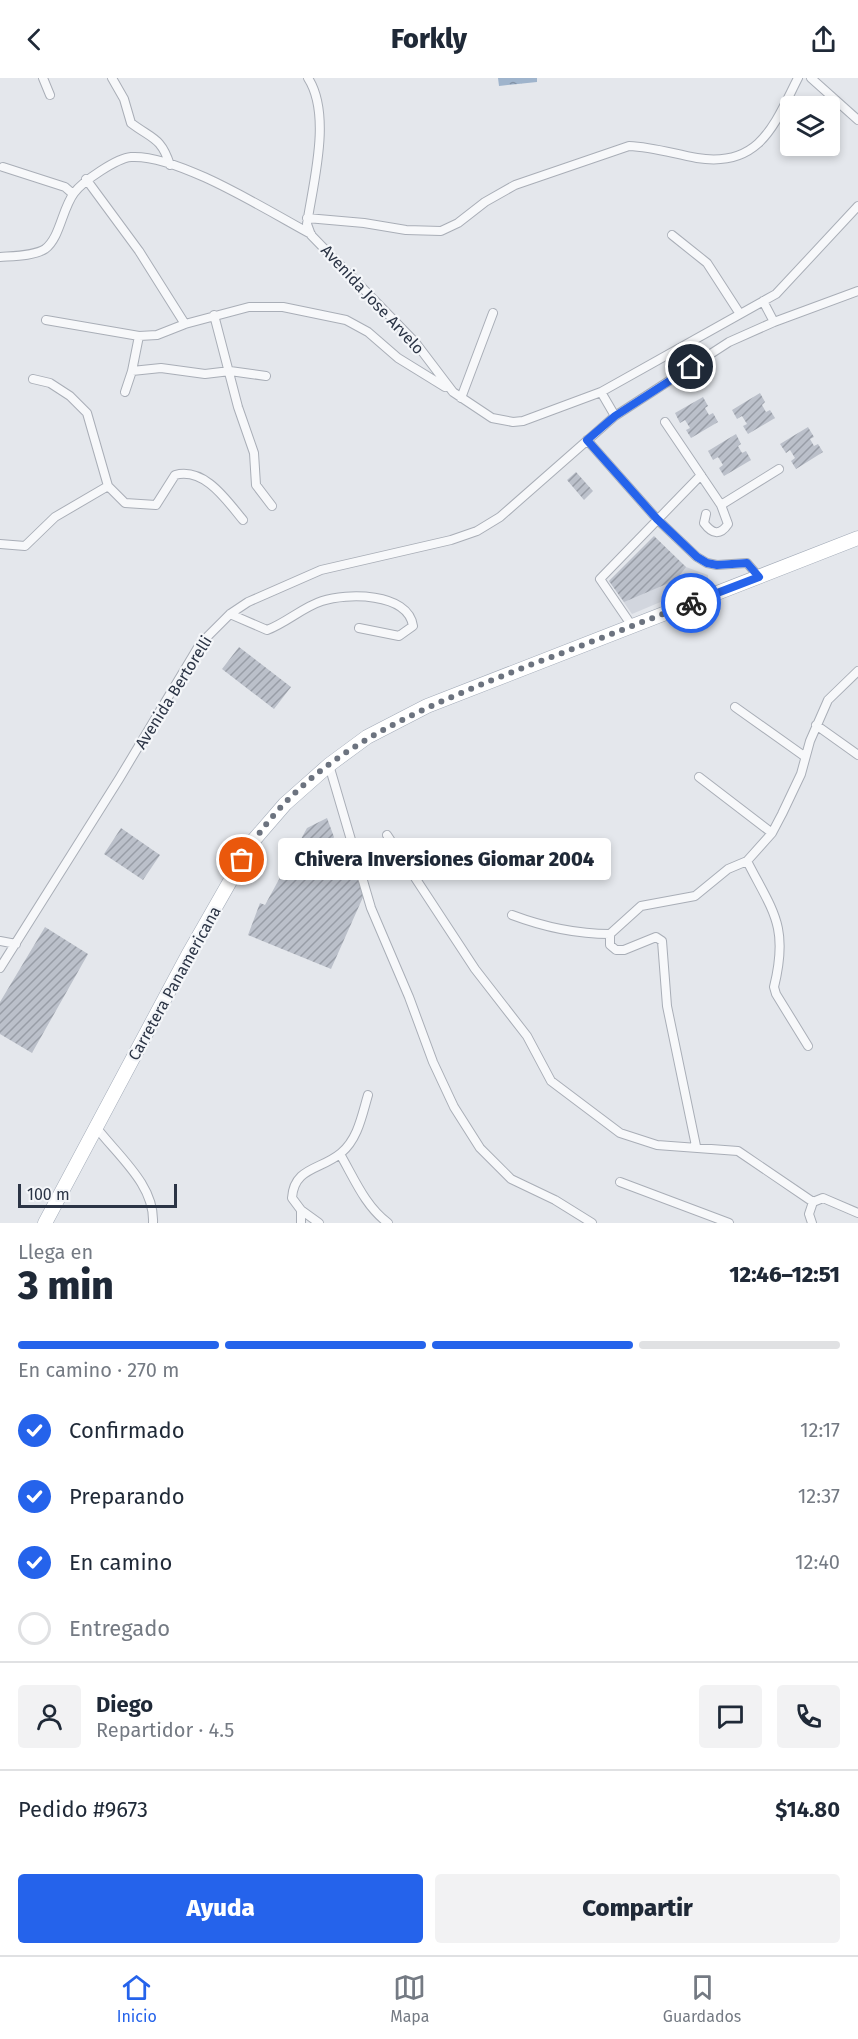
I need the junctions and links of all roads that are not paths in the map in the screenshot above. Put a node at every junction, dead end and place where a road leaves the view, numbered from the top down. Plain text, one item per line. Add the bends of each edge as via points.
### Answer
1 (43, 78) edge
2 (112, 78) edge
3 (308, 78) edge
4 (798, 78) edge
5 (811, 78) edge
6 (50, 95) dead end
7 (858, 120) edge
8 (170, 165) junction
9 (3, 167) dead end
10 (87, 179) junction
11 (73, 194) junction
12 (858, 206) edge
13 (307, 218) junction
14 (311, 234) junction
15 (672, 235) dead end
16 (0, 257) edge
17 (858, 291) edge
18 (763, 301) junction
19 (494, 313) dead end
20 (740, 314) junction
21 (214, 315) junction
22 (46, 320) dead end
23 (774, 322) junction
24 (185, 324) junction
25 (139, 336) junction
26 (132, 371) junction
27 (230, 371) junction
28 (266, 376) dead end
29 (33, 379) dead end
30 (124, 392) dead end
31 (453, 392) junction
32 (601, 392) junction
33 (461, 398) junction
34 (615, 416) junction
35 (665, 422) dead end
36 (587, 440) junction
37 (779, 469) dead end
38 (701, 475) junction
39 (108, 486) junction
40 (721, 505) junction
41 (272, 506) dead end
42 (706, 514) dead end
43 (657, 519) junction
44 (243, 520) dead end
45 (858, 538) edge
46 (0, 544) edge
47 (759, 577) junction
48 (230, 614) junction
49 (632, 626) junction
50 (359, 628) dead end
51 (858, 671) edge
52 (735, 707) dead end
53 (816, 725) junction
54 (858, 755) edge
55 (804, 756) junction
56 (329, 765) junction
57 (699, 777) dead end
58 (772, 833) junction
59 (387, 835) dead end
60 (747, 861) junction
61 (512, 915) dead end
62 (610, 934) junction
63 (0, 941) edge
64 (16, 944) junction
65 (0, 968) edge
66 (808, 1046) dead end
67 (368, 1095) dead end
68 (96, 1127) junction
69 (696, 1146) junction
70 (340, 1154) junction
71 (620, 1182) dead end
72 (813, 1202) junction
73 (301, 1210) junction
74 (858, 1213) edge
75 (45, 1223) edge
76 (153, 1223) edge
77 (301, 1223) edge
78 (318, 1223) edge
79 (388, 1223) edge
80 (592, 1223) edge
81 (729, 1223) edge
82 (812, 1223) edge

1 - 6 street
2 - 8 street via 131,123 156,138 165,148
3 - 13 street, Avenida Jose Arvelo via 318,104 320,128
4 - 13 street via 764,140 744,155 730,159 698,158 629,146 515,185 441,231
5 - 7 street
8 - 10 street via 156,159 129,157
8 - 14 street via 222,186
9 - 11 street via 65,187
10 - 11 street
10 - 24 street
11 - 16 street via 56,237 44,250
12 - 18 street, Avenida Jose Arvelo via 776,294
13 - 14 street, Avenida Jose Arvelo
14 - 31 street, Avenida Jose Arvelo via 415,342
15 - 20 street via 706,263
17 - 23 street, Avenida Bertorelli
18 - 20 street, Avenida Jose Arvelo
18 - 23 street
19 - 33 street
20 - 32 street, Avenida Jose Arvelo
21 - 24 street
21 - 27 street
21 - 31 street via 249,307 283,307 346,320
22 - 25 street
23 - 34 street, Avenida Bertorelli via 729,342
24 - 25 street via 167,332
25 - 26 street
26 - 27 street
26 - 30 street
27 - 28 street
27 - 41 street via 254,453 256,485
29 - 39 street via 50,383 87,413
31 - 33 street, Avenida Jose Arvelo
32 - 33 street, Avenida Jose Arvelo via 513,422 492,418
32 - 34 street
34 - 36 street, Avenida Bertorelli
35 - 38 street
36 - 43 street
36 - 48 street, Avenida Bertorelli via 500,517 477,531 321,570
37 - 40 street
38 - 40 street
38 - 43 street
39 - 44 street via 125,503 156,505 176,475 185,472 219,491
39 - 46 street via 55,516 25,546
40 - 42 street via 728,524 722,531 709,530 704,523
43 - 47 street via 707,563 747,563
43 - 49 street via 600,579
45 - 47 main road, Carretera Panamericana
47 - 49 main road, Carretera Panamericana
48 - 50 street via 267,630 322,601 381,598 404,608 412,626 399,636
48 - 64 street, Avenida Bertorelli via 200,644
49 - 56 main road, Carretera Panamericana via 428,706 367,737
51 - 53 street via 828,700
52 - 55 street
53 - 54 street
53 - 55 street
55 - 58 street via 801,774
56 - 68 main road, Carretera Panamericana via 285,804 253,841
56 - 80 street via 371,908 454,1107 480,1148 511,1179
57 - 58 street
58 - 60 street
59 - 69 street via 475,969 527,1036 550,1081 620,1133 657,1145
60 - 62 street via 728,869 695,896 641,906
60 - 66 street via 776,917 782,940 776,994
61 - 62 street via 545,927
62 - 69 street via 610,945 616,950 656,937 662,941 668,1006
63 - 64 street
64 - 65 street, Avenida Bertorelli
67 - 70 street via 358,1131
68 - 75 main road, Carretera Panamericana
68 - 76 street via 148,1192
69 - 72 street via 738,1151
70 - 73 street via 299,1178 293,1186 292,1198
70 - 79 street via 366,1200
71 - 81 street
72 - 74 street via 823,1198
72 - 82 street via 809,1214
73 - 77 street
73 - 78 street

